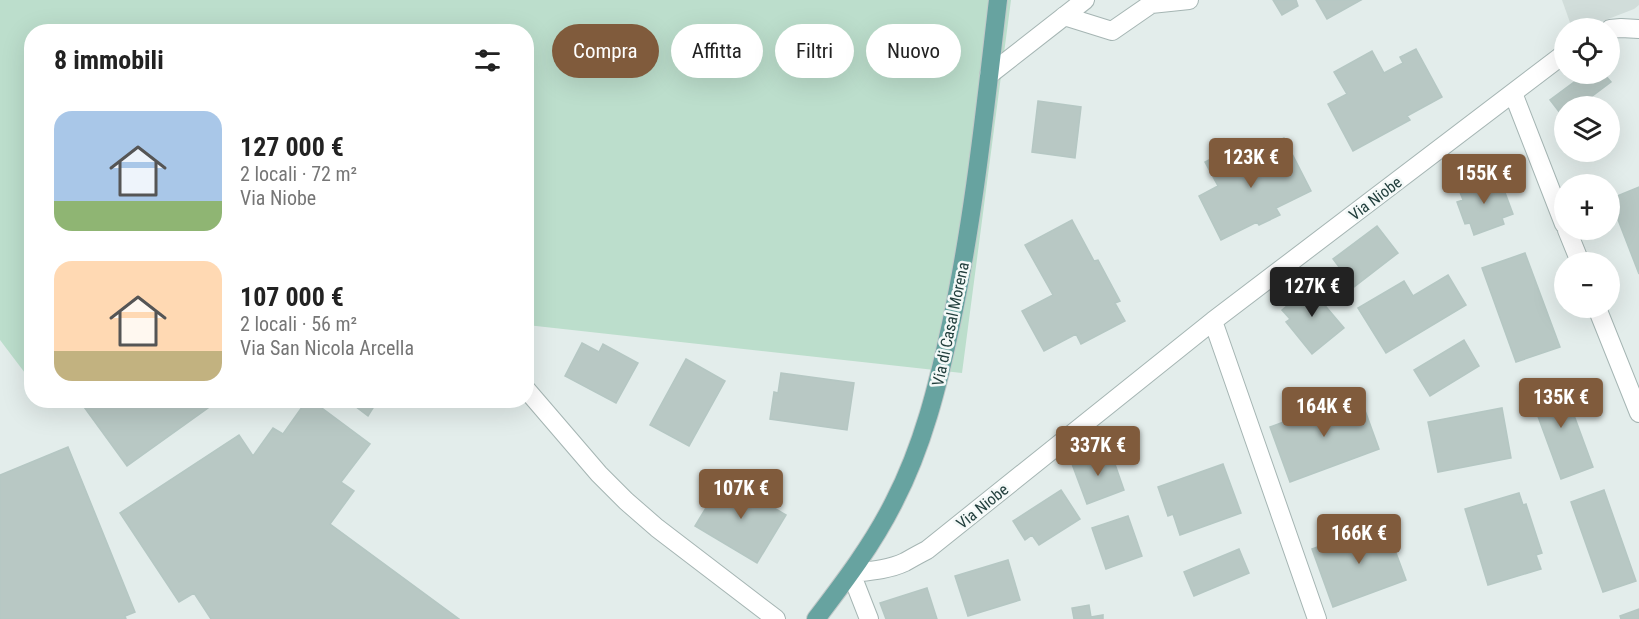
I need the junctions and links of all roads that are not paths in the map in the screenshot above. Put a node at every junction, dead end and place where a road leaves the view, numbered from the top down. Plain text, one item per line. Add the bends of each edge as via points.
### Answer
1 (998, 0) edge
2 (1085, 0) edge
3 (1189, 0) edge
4 (1064, 16) junction
5 (1620, 28) edge
6 (1639, 29) edge
7 (1554, 62) edge
8 (989, 75) junction
9 (1513, 93) junction
10 (1554, 198) edge
11 (1601, 318) edge
12 (1213, 321) junction
13 (534, 398) edge
14 (1639, 413) edge
15 (850, 573) junction
16 (776, 619) edge
17 (816, 619) edge
18 (869, 619) edge
19 (1317, 619) edge

1 - 8 main road, Via di Casal Morena
2 - 4 street
3 - 4 street via 1151,4 1112,31
4 - 8 street
5 - 6 street
7 - 9 street, Via Niobe
8 - 15 main road, Via di Casal Morena via 961,274 930,410 894,501
9 - 10 street
9 - 12 street, Via Niobe
11 - 14 street
12 - 15 street, Via Niobe via 927,550 894,566
12 - 19 street
13 - 16 street via 626,501
15 - 17 main road, Via di Casal Morena
15 - 18 street

